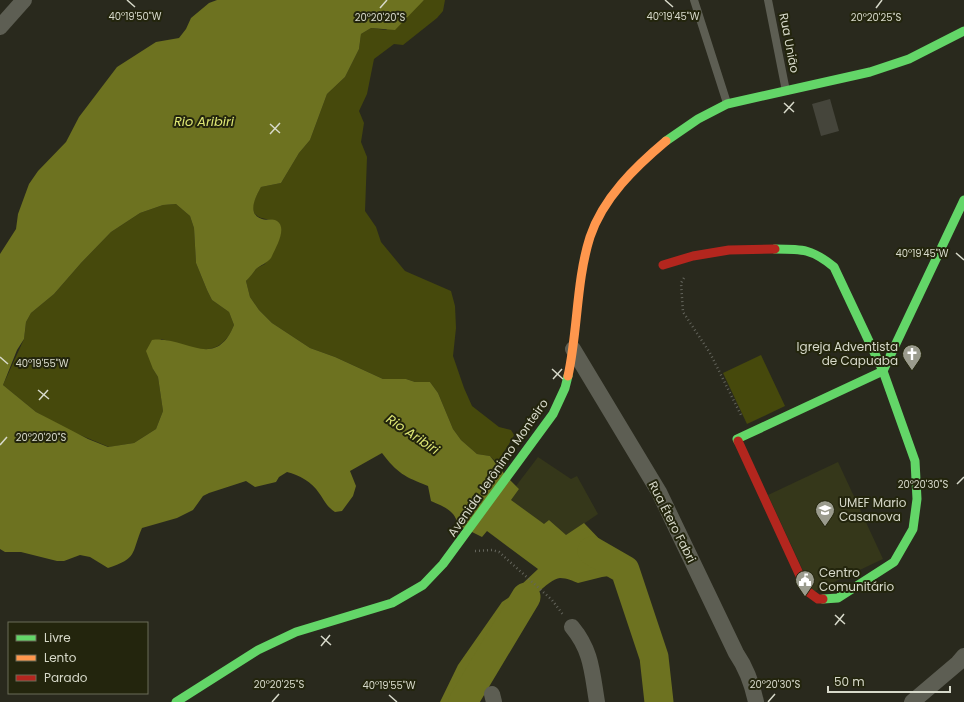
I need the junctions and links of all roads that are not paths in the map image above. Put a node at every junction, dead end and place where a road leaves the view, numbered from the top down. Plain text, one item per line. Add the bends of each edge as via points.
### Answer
1 (24, 0) edge
2 (694, 0) edge
3 (768, 0) edge
4 (0, 27) edge
5 (964, 32) edge
6 (786, 92) junction
7 (727, 104) junction
8 (964, 200) edge
9 (663, 265) dead end
10 (572, 349) junction
11 (883, 371) junction
12 (572, 628) dead end
13 (964, 656) edge
14 (176, 702) edge
15 (597, 702) edge
16 (756, 702) edge
17 (912, 702) edge

1 - 4 street
2 - 7 lane
3 - 6 lane, Rua União
5 - 6 street, Avenida Jerônimo Monteiro via 909,59 870,72
6 - 7 street, Avenida Jerônimo Monteiro
7 - 10 street, Avenida Jerônimo Monteiro via 672,136 642,161 624,180 605,207 590,236
8 - 11 street
9 - 11 street via 693,256 729,250 802,249 820,256 834,267
10 - 14 street, Avenida Jerônimo Monteiro via 565,388 553,414 460,542 423,585 392,603 296,632 258,650
10 - 16 street, Rua Étero Fabri via 659,492 736,653 746,667
11 - 11 street via 915,460 917,499 913,529 894,562 838,598 818,599 808,592 737,439
12 - 15 street via 588,651
13 - 17 street

